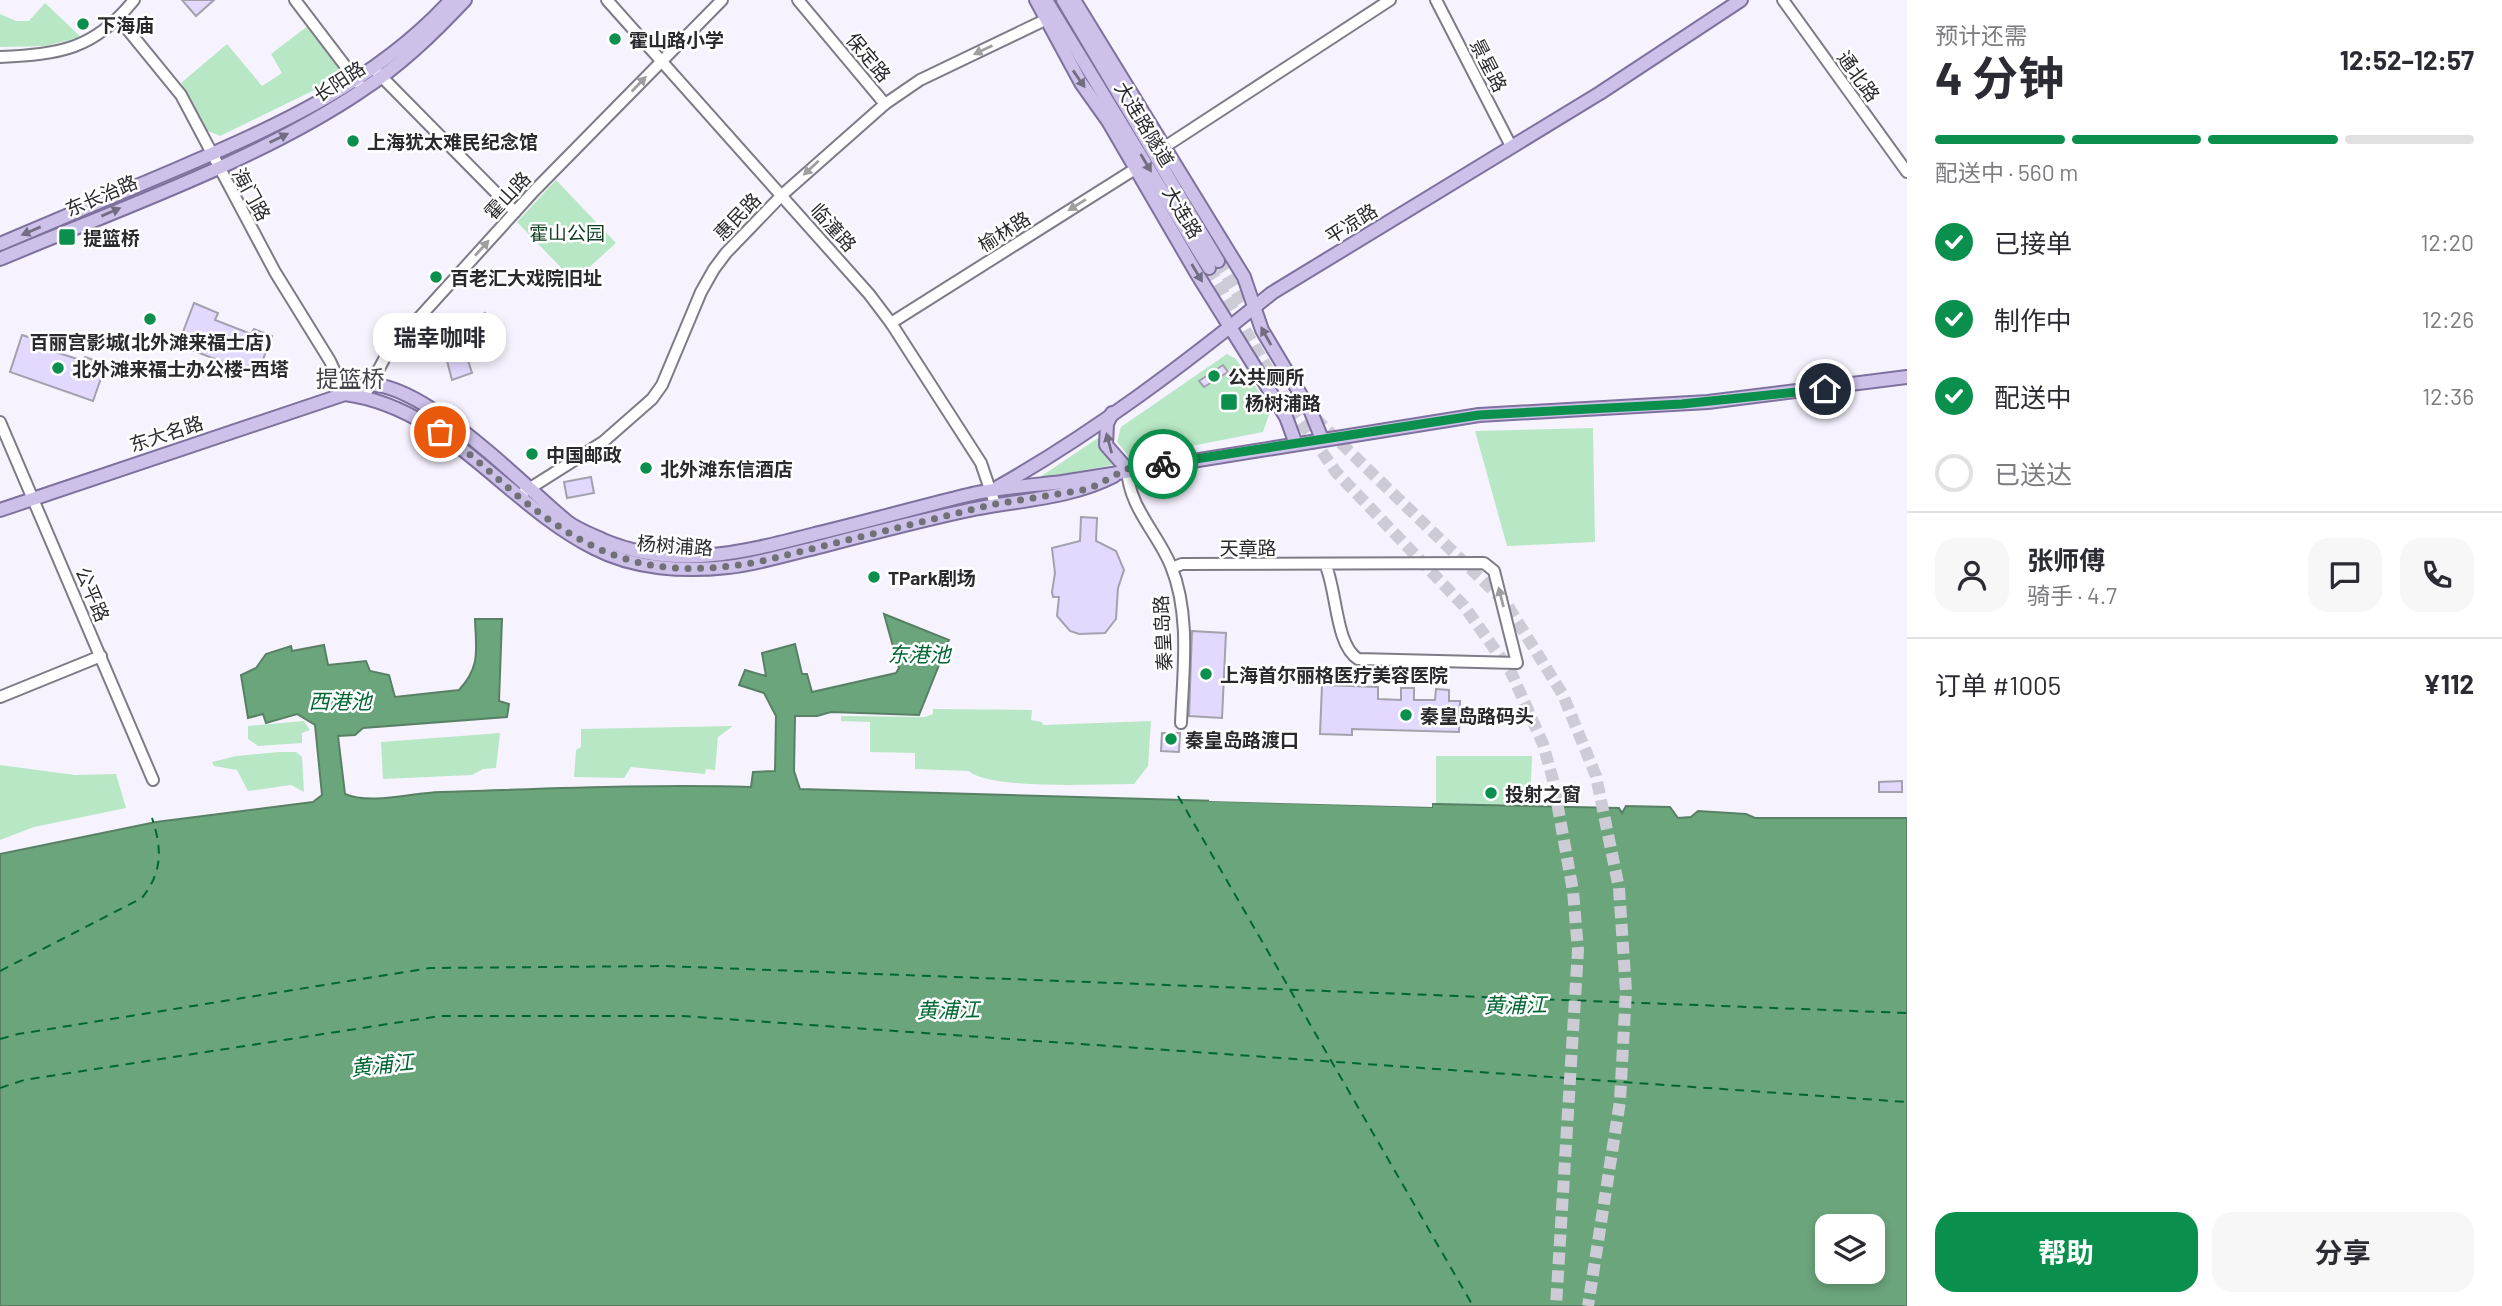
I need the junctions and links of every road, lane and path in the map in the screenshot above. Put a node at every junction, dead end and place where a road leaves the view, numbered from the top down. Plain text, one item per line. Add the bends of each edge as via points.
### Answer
1 (134, 0) edge
2 (295, 0) edge
3 (451, 0) edge
4 (465, 0) edge
5 (607, 0) edge
6 (722, 0) edge
7 (798, 0) edge
8 (1036, 0) edge
9 (1046, 0) edge
10 (1073, 0) edge
11 (1390, 0) edge
12 (1436, 0) edge
13 (1741, 0) edge
14 (1783, 0) edge
15 (119, 19) junction
16 (1045, 20) junction
17 (0, 57) edge
18 (662, 61) junction
19 (378, 73) junction
20 (360, 86) junction
21 (885, 104) junction
22 (1511, 146) junction
23 (1163, 148) junction
24 (211, 154) junction
25 (1902, 154) edge
26 (217, 167) junction
27 (1135, 169) junction
28 (1907, 172) edge
29 (782, 195) junction
30 (515, 212) junction
31 (0, 244) edge
32 (0, 259) edge
33 (1253, 308) junction
34 (891, 323) junction
35 (1232, 327) junction
36 (1907, 377) edge
37 (367, 390) junction
38 (345, 394) junction
39 (1112, 413) junction
40 (0, 422) edge
41 (1322, 439) junction
42 (1296, 444) junction
43 (1127, 469) junction
44 (992, 490) junction
45 (524, 492) junction
46 (33, 497) junction
47 (995, 504) junction
48 (0, 510) edge
49 (1325, 564) junction
50 (1172, 568) junction
51 (100, 656) junction
52 (0, 697) edge
53 (1181, 723) dead end
54 (153, 780) dead end

1 - 15 street
2 - 20 street
3 - 19 main road, 长阳路
4 - 19 main road, 长阳路 via 414,52
5 - 18 street, 临潼路
6 - 18 street, 霍山路
7 - 21 street, 保定路
8 - 16 main road, 大连路
9 -> 10 main road, 大连路隧道 via 1214,265
10 - 23 main road, 大连路
11 - 23 street
12 - 22 street, 景星路
13 - 22 main road, 平凉路
14 - 25 street, 通北路
15 - 17 street via 64,52
15 - 24 street, 海门路 via 181,95
16 -> 21 street, 惠民路 via 920,80
16 -> 27 main road, 大连路
18 - 29 street, 临潼路
30 -> 18 street, 霍山路
19 - 20 main road, 长阳路
19 - 30 street
20 - 24 main road, 长阳路
26 -> 20 main road, 长阳路 via 311,122
21 -> 29 street, 惠民路
22 - 33 main road, 平凉路
23 - 33 main road, 大连路 via 1244,277
24 - 26 street, 海门路
24 -> 31 main road, 东长治路
25 - 28 street, 通北路
32 -> 26 main road, 东长治路
26 - 38 street, 海门路
27 -> 34 street, 榆林路
27 -> 35 main road, 大连路
29 - 34 street, 临潼路
29 - 45 street, 惠民路 via 714,269 652,399 603,442
37 -> 30 street, 霍山路 via 388,352
33 - 35 main road, 平凉路
41 -> 33 main road, 大连路
34 - 44 street, 临潼路 via 981,463
35 - 39 main road, 平凉路
35 - 42 main road, 大连路 via 1286,417
36 - 41 main road, 杨树浦路 via 1742,399 1479,415
37 - 38 main road, 东大名路
37 - 45 main road, 东大名路 via 409,412
38 - 46 main road, 东大名路
43 -> 39 main road via 1107,445
39 - 44 main road, 平凉路
40 - 46 street, 公平路
41 - 42 main road, 杨树浦路
42 - 43 main road, 杨树浦路
43 - 44 main road, 杨树浦路
43 - 47 main road, 杨树浦路 via 1089,489
43 - 50 street, 秦皇岛路 via 1130,497
44 - 45 main road, 杨树浦路 via 762,548 696,558 669,558 605,541 572,526
44 - 47 street, 临潼路
45 - 47 main road, 杨树浦路 via 570,535 616,558 643,565 695,568 758,562
46 - 48 main road, 东大名路
46 - 51 street, 公平路
49 -> 49 street, 天章路 via 1345,643 1358,659 1517,663 1489,565
49 - 50 street, 天章路 via 1182,564
50 - 53 street, 秦皇岛路 via 1184,628
51 - 52 street
51 - 54 street, 公平路

